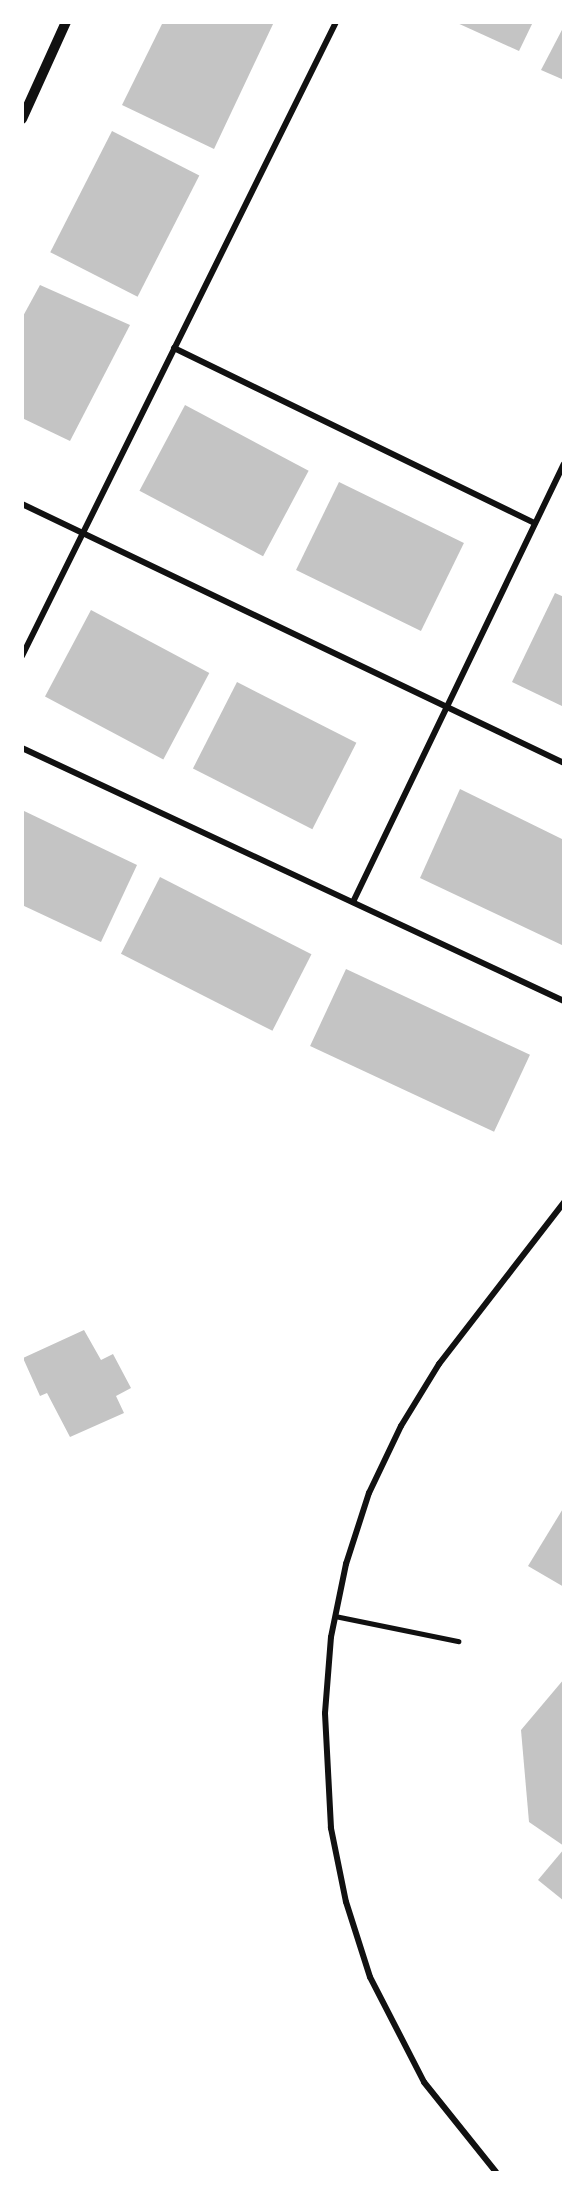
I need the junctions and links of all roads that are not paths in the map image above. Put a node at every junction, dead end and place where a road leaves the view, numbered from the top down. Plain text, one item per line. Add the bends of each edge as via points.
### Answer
1 (66, 22) edge
2 (336, 22) edge
3 (22, 119) edge
4 (174, 348) junction
5 (564, 464) edge
6 (22, 504) edge
7 (535, 522) junction
8 (83, 535) junction
9 (22, 656) edge
10 (447, 708) junction
11 (22, 748) edge
12 (564, 763) edge
13 (353, 902) junction
14 (564, 1001) edge
15 (564, 1202) edge
16 (335, 1616) junction
17 (458, 1641) dead end
18 (496, 2172) edge

1 - 3 street
2 - 4 street
4 - 7 street
4 - 8 street
5 - 7 street
6 - 8 street
7 - 10 street
8 - 9 street
8 - 10 street
10 - 12 street
10 - 13 street
11 - 13 street
13 - 14 street
15 - 16 street via 439,1364 401,1426 369,1493
16 - 17 lane
16 - 18 street via 324,1752 331,1828 346,1902 382,2004 424,2082

